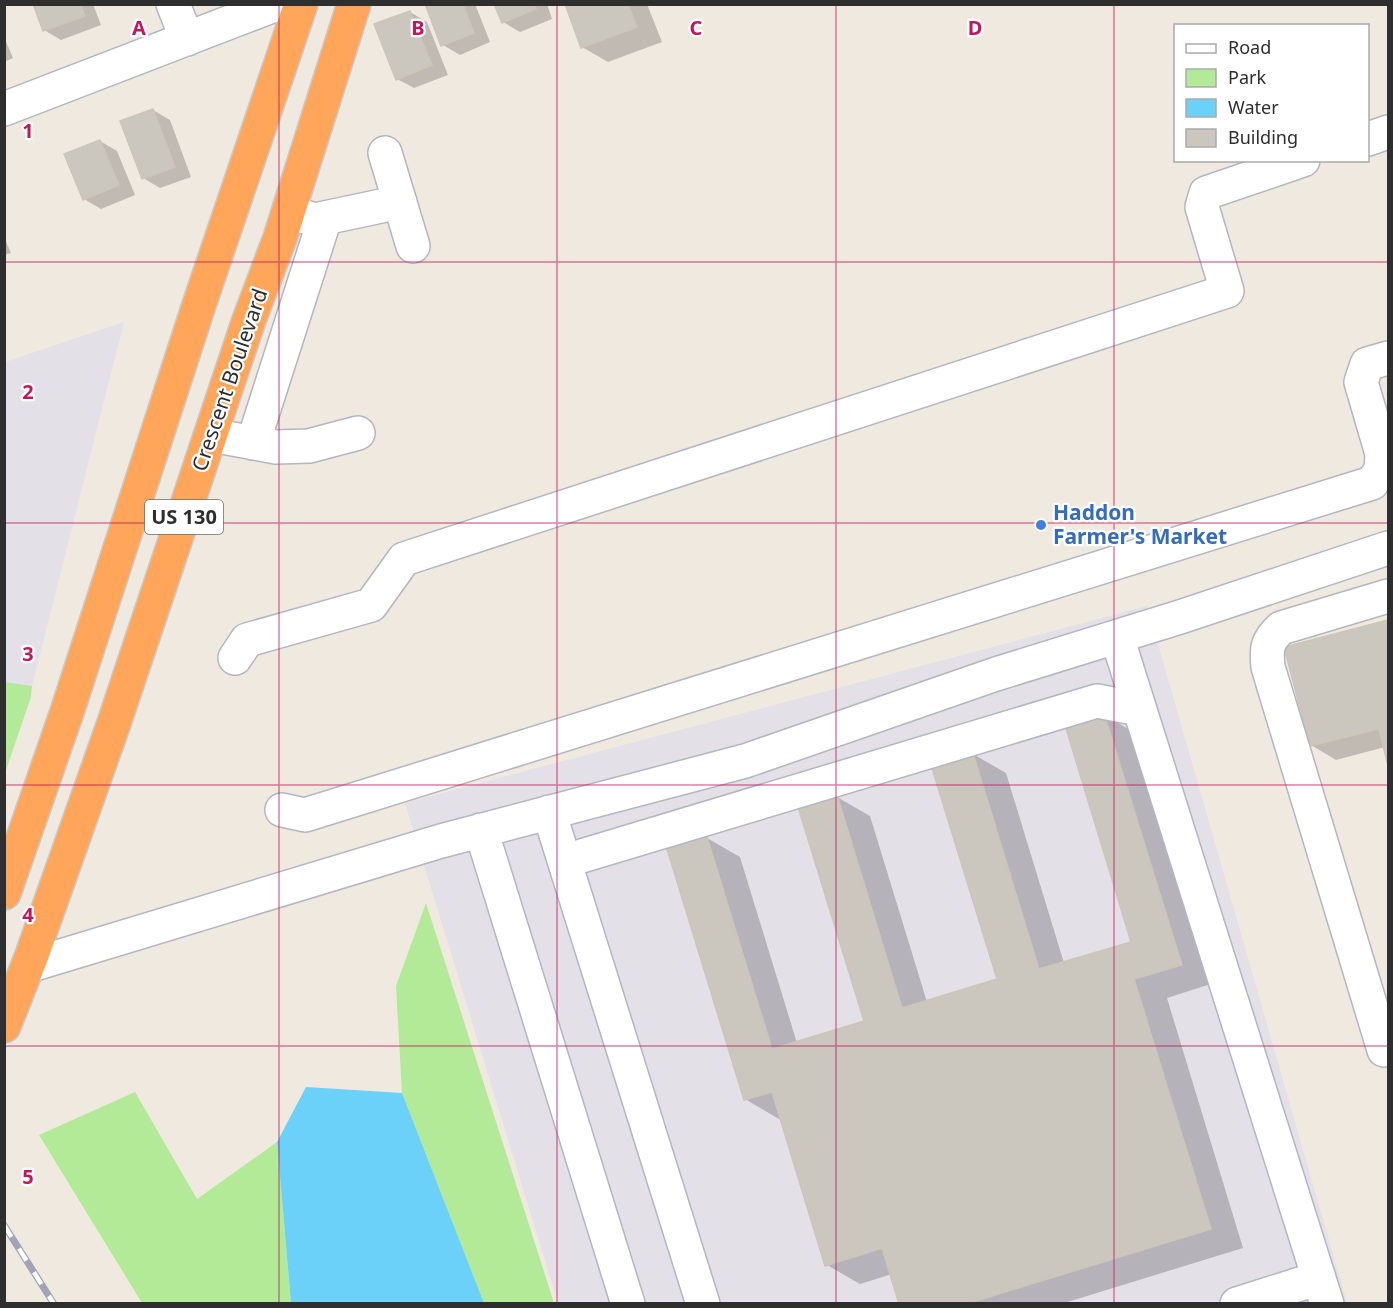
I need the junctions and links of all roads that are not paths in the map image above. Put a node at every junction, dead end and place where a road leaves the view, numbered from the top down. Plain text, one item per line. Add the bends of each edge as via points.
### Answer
1 (173, 4) edge
2 (278, 4) edge
3 (302, 4) edge
4 (354, 4) edge
5 (187, 39) junction
6 (4, 109) edge
7 (1389, 132) edge
8 (1369, 139) edge
9 (385, 153) dead end
10 (1297, 162) edge
11 (400, 202) junction
12 (288, 211) junction
13 (325, 218) junction
14 (413, 246) dead end
15 (1389, 358) edge
16 (358, 433) dead end
17 (211, 435) junction
18 (253, 443) junction
19 (1389, 548) edge
20 (1389, 596) edge
21 (1117, 637) junction
22 (235, 658) dead end
23 (1139, 709) junction
24 (282, 810) dead end
25 (549, 812) junction
26 (481, 830) junction
27 (565, 861) junction
28 (4, 893) edge
29 (28, 966) junction
30 (4, 1026) edge
31 (1389, 1048) edge
32 (1323, 1291) edge
33 (628, 1304) edge
34 (703, 1304) edge
35 (1237, 1304) edge

1 - 5 street
2 - 5 street
3 - 28 highway, US 130
4 - 12 highway, Crescent Boulevard / US 130
5 - 6 street
7 - 8 street
9 - 11 street
10 - 22 street via 1206,193 1202,207 1227,291 404,559 370,605 247,640
11 - 13 street
11 - 14 street
12 - 13 street via 315,220
12 - 17 highway, Crescent Boulevard / US 130
13 - 18 street
15 - 24 street via 1367,364 1360,382 1382,454 1382,470 1372,483 305,815
16 - 18 street via 309,446
17 - 18 street
17 - 29 highway, Crescent Boulevard / US 130
19 - 21 street
20 - 31 street via 1281,628 1266,650 1384,1050
21 - 23 street
21 - 25 street via 996,674 745,761
23 - 27 street via 1097,701
23 - 32 street
25 - 26 street
25 - 27 street
26 - 29 street
26 - 33 street
27 - 34 street
29 - 30 highway, Crescent Boulevard / US 130
32 - 35 street

